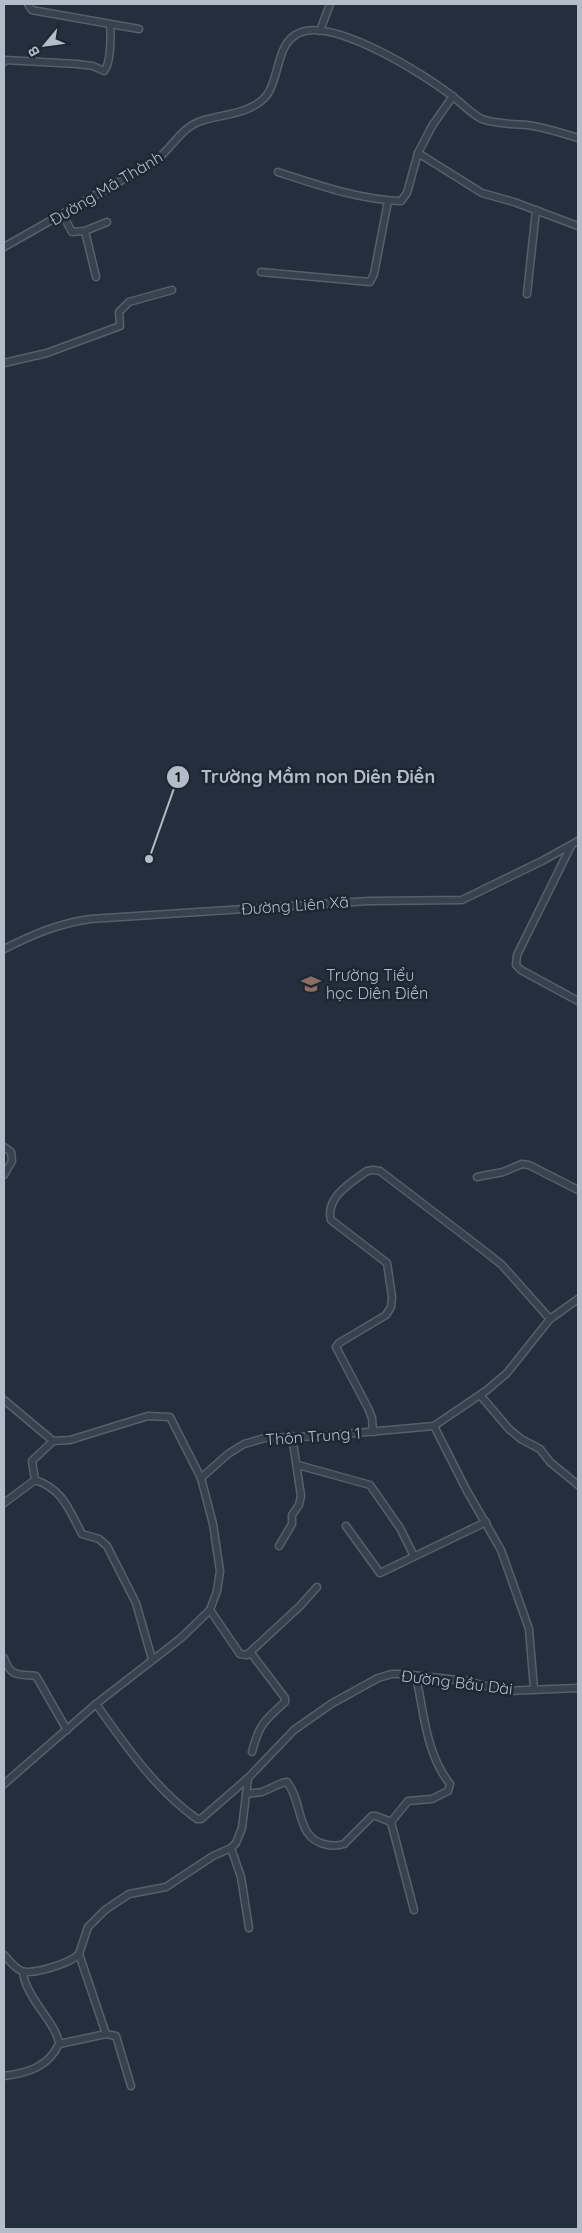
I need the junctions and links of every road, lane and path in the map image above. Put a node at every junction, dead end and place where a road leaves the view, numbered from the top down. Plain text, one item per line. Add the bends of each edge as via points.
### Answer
1 (28, 4) edge
2 (330, 4) edge
3 (110, 25) junction
4 (139, 29) dead end
5 (320, 31) junction
6 (4, 62) edge
7 (452, 96) junction
8 (578, 138) edge
9 (418, 153) junction
10 (278, 172) dead end
11 (388, 201) junction
12 (536, 210) junction
13 (63, 215) junction
14 (107, 222) dead end
15 (578, 226) edge
16 (85, 231) junction
17 (4, 247) edge
18 (261, 272) dead end
19 (96, 276) dead end
20 (172, 290) dead end
21 (527, 294) dead end
22 (4, 363) edge
23 (578, 841) edge
24 (571, 845) junction
25 (4, 949) edge
26 (578, 1001) edge
27 (4, 1147) edge
28 (4, 1175) edge
29 (477, 1177) dead end
30 (578, 1190) edge
31 (578, 1299) edge
32 (550, 1318) junction
33 (480, 1394) junction
34 (4, 1400) edge
35 (434, 1426) junction
36 (373, 1432) junction
37 (292, 1436) junction
38 (53, 1441) junction
39 (298, 1465) junction
40 (201, 1478) junction
41 (35, 1480) junction
42 (578, 1485) edge
43 (4, 1503) edge
44 (486, 1522) junction
45 (346, 1526) dead end
46 (279, 1546) dead end
47 (414, 1556) junction
48 (316, 1587) dead end
49 (210, 1610) junction
50 (251, 1654) junction
51 (4, 1658) edge
52 (152, 1660) junction
53 (416, 1676) junction
54 (578, 1688) edge
55 (534, 1689) junction
56 (96, 1704) junction
57 (67, 1730) junction
58 (252, 1752) dead end
59 (248, 1778) junction
60 (5, 1780) edge
61 (246, 1794) junction
62 (390, 1822) junction
63 (231, 1848) junction
64 (414, 1910) dead end
65 (249, 1928) dead end
66 (80, 1954) junction
67 (4, 1955) edge
68 (23, 1972) junction
69 (106, 2034) junction
70 (59, 2044) junction
71 (4, 2076) edge
72 (130, 2086) dead end

1 - 3 street via 32,10
2 - 5 street
3 - 4 street
3 - 6 street via 109,56 104,71 77,64
5 - 7 street, Đường Mâ Thành via 352,39 392,56
5 - 13 street, Đường Mâ Thành via 300,32 290,38 268,94 258,104 201,121 186,129 154,162
7 - 8 street, Đường Mâ Thành via 481,118 497,123 528,125
7 - 9 street
9 - 11 street via 407,193 401,201
9 - 12 street via 482,193
10 - 11 street via 316,185
11 - 18 street via 370,282
12 - 15 street
12 - 21 street
13 - 16 street via 72,232
13 - 17 street, Đường Mâ Thành
14 - 16 street
16 - 19 street
20 - 22 street via 129,302 119,312 120,326 47,353
23 - 24 street, Đường Liên Xã
24 - 25 street, Đường Liên Xã via 462,900 369,901 90,920 35,933
24 - 26 street via 517,955 516,965
27 - 28 street via 11,1152 12,1161
29 - 30 street via 529,1164
31 - 32 street, Thôn Trung 1
32 - 33 street, Thôn Trung 1 via 507,1373
32 - 36 street via 502,1265 460,1231 380,1171 367,1171 333,1200 329,1212 331,1220 383,1259 389,1269 392,1297 386,1315 336,1347 368,1408
33 - 35 street, Thôn Trung 1
33 - 42 street via 509,1429 521,1440 540,1449 550,1462
34 - 38 street
35 - 36 street, Thôn Trung 1
35 - 44 street
36 - 37 street, Thôn Trung 1
37 - 39 street
37 - 40 street, Thôn Trung 1 via 244,1444
38 - 40 street via 70,1440 148,1416 170,1417
38 - 41 street via 32,1461
39 - 46 street via 299,1505
39 - 47 street via 370,1485 400,1528
40 - 49 street via 213,1524 220,1571
41 - 43 street
41 - 52 street via 48,1484 57,1492 82,1534 99,1539 107,1546 136,1603
44 - 47 street
44 - 55 street via 501,1550 529,1629
45 - 47 street via 380,1573
48 - 50 street
49 - 50 street via 240,1654
49 - 52 street
50 - 58 street via 284,1695 285,1702 267,1717
51 - 57 street via 15,1674 36,1676
52 - 56 street
53 - 55 street, Đường Bầu Dài via 467,1681 499,1691
53 - 59 street, Đường Bầu Dài via 392,1674 378,1678 331,1704 294,1730
53 - 62 street via 432,1753 450,1787 435,1798 408,1801
54 - 55 street, Đường Bầu Dài
56 - 57 street
56 - 59 street, Đường Bầu Dài via 154,1781 197,1819 204,1818
57 - 60 street
59 - 61 street
61 - 62 street via 262,1792 287,1782 306,1831 311,1839 323,1844 344,1844 372,1816
61 - 63 street via 242,1828
62 - 64 street
63 - 65 street via 241,1877
63 - 66 street via 166,1887 129,1894 119,1900 88,1927
66 - 68 street via 70,1961
66 - 69 street
67 - 68 street
68 - 70 street via 24,1983 56,2033
69 - 70 street
69 - 72 street via 116,2036
70 - 71 street via 53,2055 37,2069

